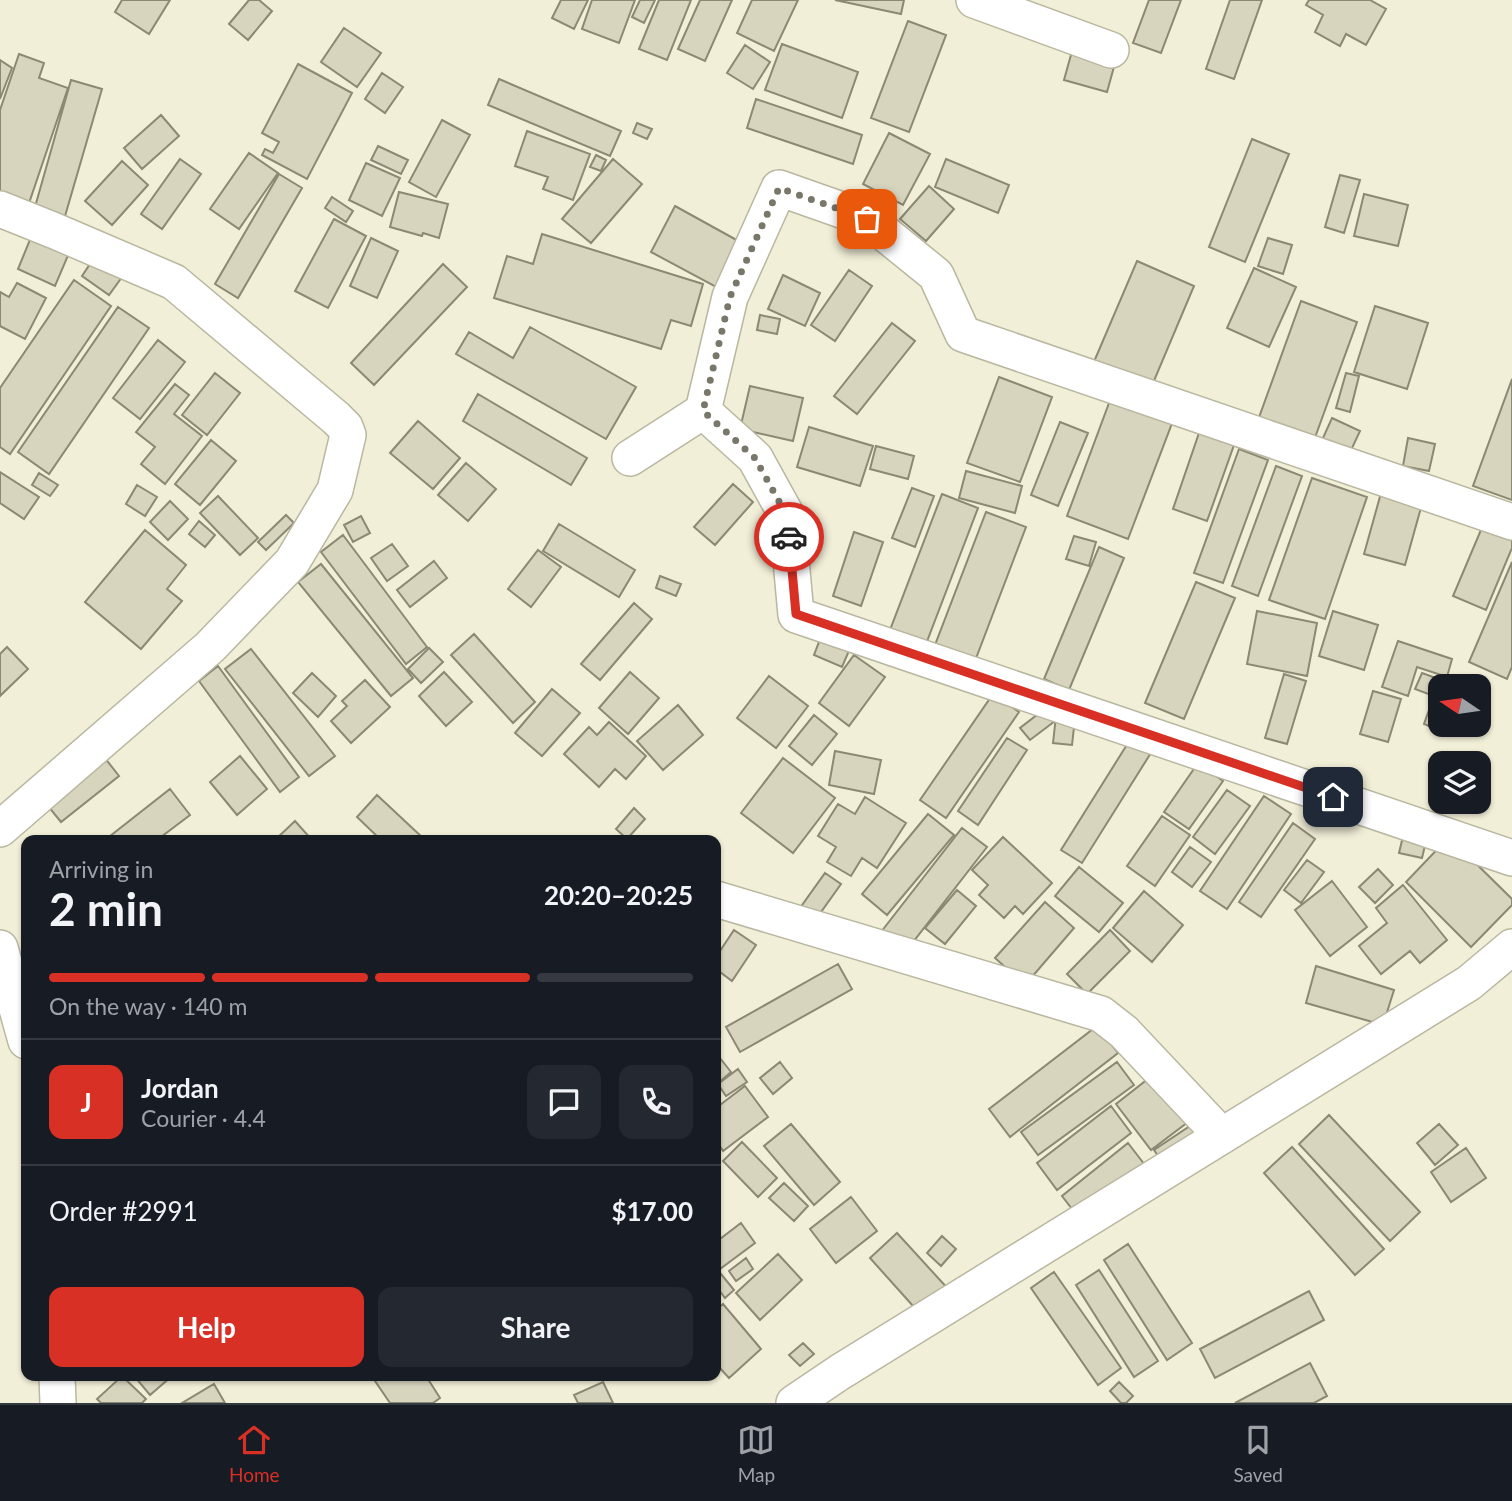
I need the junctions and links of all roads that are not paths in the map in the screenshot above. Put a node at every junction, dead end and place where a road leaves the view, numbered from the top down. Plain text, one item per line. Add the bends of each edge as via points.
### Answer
1 (974, 0) edge
2 (1111, 50) dead end
3 (0, 209) edge
4 (703, 411) junction
5 (630, 458) dead end
6 (1512, 522) edge
7 (0, 829) edge
8 (1512, 858) edge
9 (721, 900) edge
10 (1512, 947) edge
11 (0, 948) edge
12 (21, 1023) edge
13 (1222, 1136) junction
14 (794, 1403) edge

1 - 2 street
3 - 7 street via 174,282 337,418 348,435 335,490 292,562 210,648
4 - 5 street
4 - 6 street via 730,297 779,188 867,219 936,275 963,334
4 - 8 street via 755,458 787,516 796,614
9 - 13 street via 1101,1014 1124,1032
10 - 13 street via 1469,983
11 - 12 street
13 - 14 street

